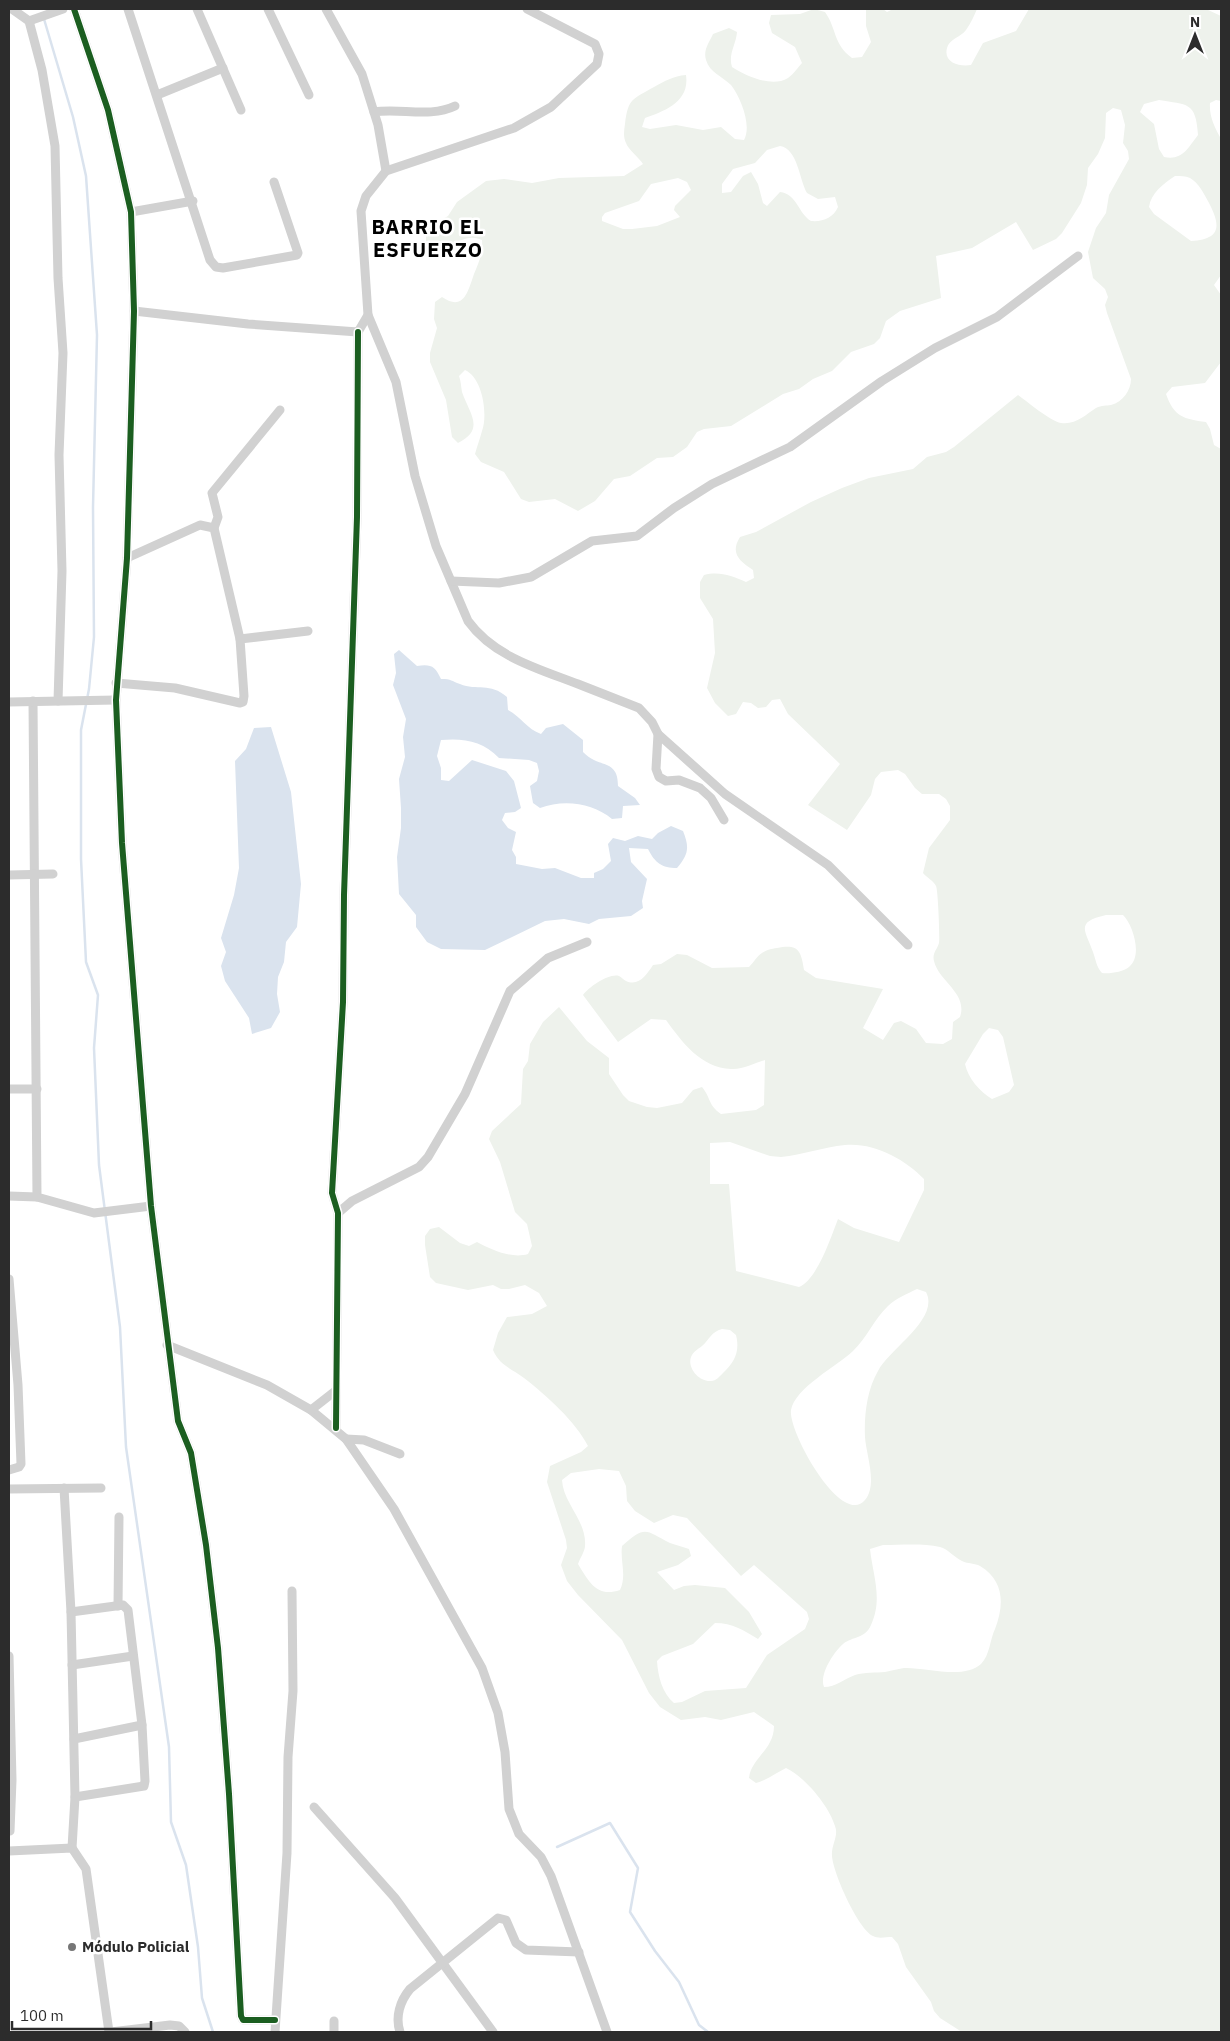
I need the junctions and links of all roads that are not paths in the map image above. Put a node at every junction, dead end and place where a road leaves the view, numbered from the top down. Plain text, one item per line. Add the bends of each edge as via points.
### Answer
1 (12, 9) edge
2 (63, 9) edge
3 (74, 9) edge
4 (128, 9) edge
5 (198, 9) edge
6 (268, 9) edge
7 (326, 9) edge
8 (527, 9) edge
9 (32, 20) junction
10 (223, 68) junction
11 (157, 95) junction
12 (309, 95) dead end
13 (455, 106) dead end
14 (241, 110) dead end
15 (374, 112) junction
16 (386, 171) junction
17 (274, 182) dead end
18 (193, 201) junction
19 (131, 212) junction
20 (1078, 256) dead end
21 (134, 311) junction
22 (368, 315) junction
23 (358, 332) junction
24 (280, 410) dead end
25 (214, 528) junction
26 (127, 558) junction
27 (451, 581) junction
28 (308, 631) dead end
29 (240, 639) junction
30 (116, 684) junction
31 (111, 700) junction
32 (33, 701) junction
33 (62, 701) junction
34 (9, 702) edge
35 (658, 734) junction
36 (724, 820) dead end
37 (53, 874) dead end
38 (9, 875) edge
39 (33, 875) junction
40 (586, 942) dead end
41 (908, 945) dead end
42 (9, 1089) edge
43 (37, 1089) junction
44 (9, 1196) edge
45 (37, 1197) junction
46 (151, 1206) junction
47 (338, 1213) junction
48 (9, 1279) edge
49 (167, 1345) junction
50 (334, 1392) junction
51 (311, 1410) junction
52 (336, 1428) junction
53 (346, 1439) junction
54 (400, 1454) dead end
55 (9, 1470) edge
56 (64, 1488) junction
57 (101, 1488) dead end
58 (9, 1489) edge
59 (118, 1517) dead end
60 (292, 1590) dead end
61 (118, 1606) junction
62 (71, 1612) junction
63 (9, 1656) edge
64 (133, 1656) junction
65 (72, 1665) junction
66 (9, 1716) edge
67 (142, 1725) junction
68 (74, 1739) junction
69 (10, 1780) edge
70 (75, 1797) junction
71 (314, 1807) dead end
72 (10, 1831) dead end
73 (72, 1848) junction
74 (9, 1851) edge
75 (579, 1952) junction
76 (442, 1963) junction
77 (275, 2020) junction
78 (334, 2021) dead end
79 (110, 2032) edge
80 (185, 2032) edge
81 (275, 2032) edge
82 (334, 2032) edge
83 (400, 2032) edge
84 (493, 2032) edge
85 (607, 2032) edge

1 - 9 street
2 - 9 street
3 - 19 street via 108,110
4 - 11 street
5 - 10 street
6 - 12 street
7 - 15 street via 362,74
8 - 16 street via 595,44 599,54 597,64 551,107 514,128
9 - 33 street via 55,146 63,353 59,455
10 - 11 street
10 - 14 street
11 - 18 street
13 - 15 street via 431,113 392,109
15 - 16 street
16 - 22 street via 366,196 361,211
17 - 18 street via 297,255 216,267 210,260
18 - 19 street
19 - 21 street
20 - 27 street via 997,317 936,348 882,381 790,447 712,484 637,536 592,541 531,577 498,583
21 - 23 street
21 - 26 street
22 - 23 street
22 - 27 street via 396,382 415,476 436,546
23 - 47 street via 357,517 343,1002 332,1193
24 - 25 street via 212,493 218,517
25 - 26 street via 200,525
25 - 29 street
26 - 30 street
27 - 35 street via 468,622 488,642 529,667 639,708
28 - 29 street
29 - 30 street via 243,702 175,688
30 - 31 street
31 - 33 street
31 - 46 street
32 - 33 street
32 - 34 street
32 - 39 street
35 - 36 street via 656,769 659,777 700,788 712,798
35 - 41 street via 725,794 828,865
37 - 39 street
38 - 39 street
39 - 43 street
40 - 47 street via 548,958 510,991 465,1094 419,1167 352,1201
42 - 43 street
43 - 45 street
44 - 45 street
45 - 46 street via 94,1212
46 - 49 street
47 - 50 street
48 - 55 street via 21,1464
49 - 51 street via 267,1385
49 - 77 street via 178,1421 192,1462 206,1545 218,1648 241,2016 248,2021
50 - 51 street
50 - 52 street
51 - 52 street
52 - 53 street
53 - 54 street via 364,1440
53 - 75 street via 394,1509 482,1668 498,1713 505,1752 509,1809 519,1834 541,1858 551,1876
56 - 57 street
56 - 58 street
56 - 62 street
59 - 61 street
60 - 77 street via 293,1691 288,1758 287,1853
61 - 62 street
61 - 64 street via 126,1606 128,1610
62 - 65 street
63 - 66 street
64 - 65 street
64 - 67 street
65 - 68 street
66 - 69 street
67 - 68 street
67 - 70 street via 144,1786
68 - 70 street
69 - 72 street
70 - 73 street
71 - 76 street via 396,1898
73 - 74 street
73 - 79 street via 86,1869
75 - 76 street via 526,1950 516,1943 506,1920 500,1917
75 - 85 street
76 - 83 street via 410,1989 402,2000
76 - 84 street
77 - 81 street
78 - 82 street
79 - 80 street via 170,2025 179,2026

